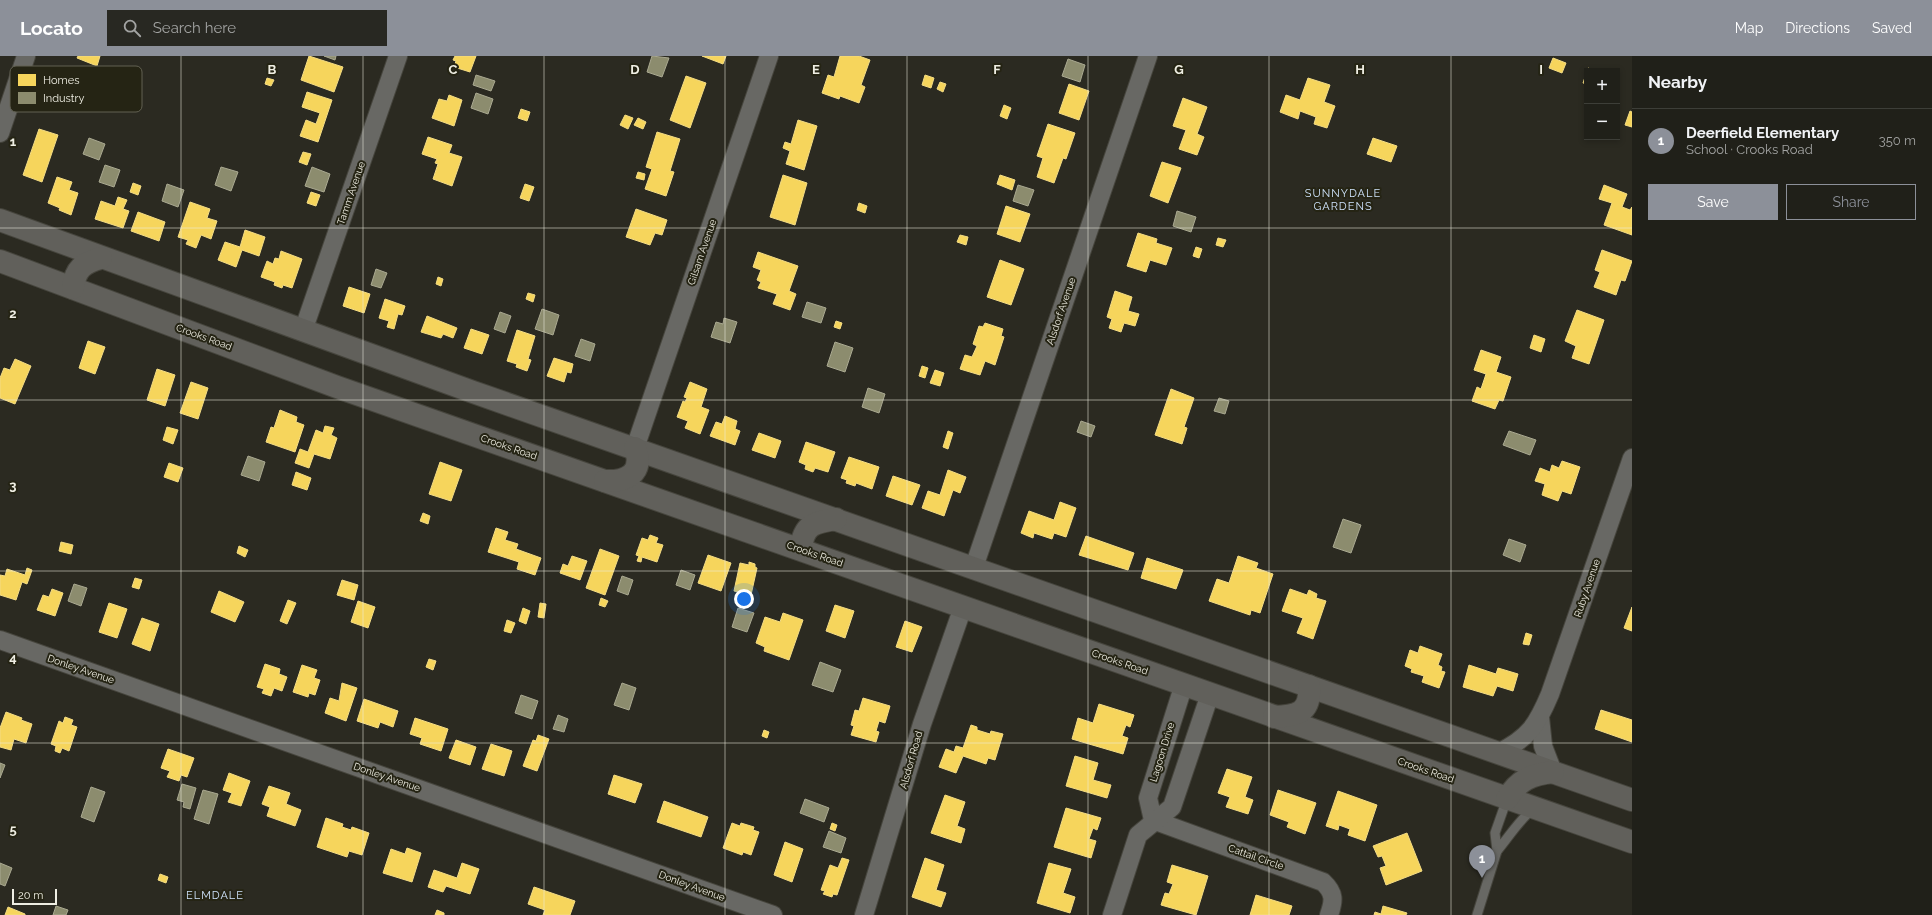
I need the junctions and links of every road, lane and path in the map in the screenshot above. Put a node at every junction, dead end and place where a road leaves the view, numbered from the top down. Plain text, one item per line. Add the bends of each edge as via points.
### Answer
1 (26, 56) edge
2 (398, 56) edge
3 (769, 56) edge
4 (1148, 56) edge
5 (23, 66) edge
6 (10, 103) edge
7 (0, 133) edge
8 (0, 220) edge
9 (101, 258) junction
10 (0, 261) edge
11 (73, 288) junction
12 (303, 331) junction
13 (635, 448) junction
14 (1632, 458) edge
15 (1629, 476) edge
16 (605, 480) junction
17 (836, 519) junction
18 (801, 550) junction
19 (974, 567) junction
20 (963, 607) junction
21 (0, 640) edge
22 (1184, 684) junction
23 (1308, 686) junction
24 (1210, 694) junction
25 (1273, 717) junction
26 (1540, 717) junction
27 (1498, 753) junction
28 (1553, 772) junction
29 (1507, 799) junction
30 (1632, 800) edge
31 (1534, 808) junction
32 (1153, 820) junction
33 (1632, 842) edge
34 (1497, 851) junction
35 (773, 915) edge
36 (864, 915) edge
37 (1112, 915) edge
38 (1329, 915) edge
39 (1477, 915) edge

1 - 5 street
2 - 12 street, Tamm Avenue
3 - 13 street, Gilsam Avenue
4 - 19 street, Alsdorf Avenue
6 - 7 street
8 - 9 main road
9 - 11 main road via 82,265 76,271
9 - 12 main road
10 - 11 main road, Crooks Road
11 - 16 main road, Crooks Road via 338,387
12 - 13 main road
13 - 16 main road via 638,463 631,476 616,481
13 - 17 main road
14 - 15 street, Ruby Avenue
15 - 26 street, Ruby Avenue
16 - 18 main road, Crooks Road
17 - 18 main road via 818,521 809,527 804,534
17 - 19 main road
18 - 20 main road, Crooks Road
19 - 23 main road
20 - 22 main road, Crooks Road
20 - 36 street, Alsdorf Road via 922,724
21 - 35 street, Donley Avenue
22 - 24 main road, Crooks Road
22 - 32 street, Lagoon Drive via 1148,798
23 - 25 main road via 1307,704 1301,711 1292,716
23 - 27 main road
24 - 25 main road, Crooks Road
24 - 32 street via 1172,807
25 - 29 main road, Crooks Road
26 - 27 street, Ruby Avenue via 1522,739
26 - 28 street, Ruby Avenue via 1543,746
27 - 28 main road
28 - 29 main road via 1528,777 1513,788
28 - 30 main road
29 - 31 main road, Crooks Road
29 - 34 lane via 1495,833
31 - 33 main road, Crooks Road
31 - 34 lane via 1514,828
32 - 37 street via 1138,835
32 - 38 street, Cattail Circle via 1324,882 1334,900
34 - 39 lane

